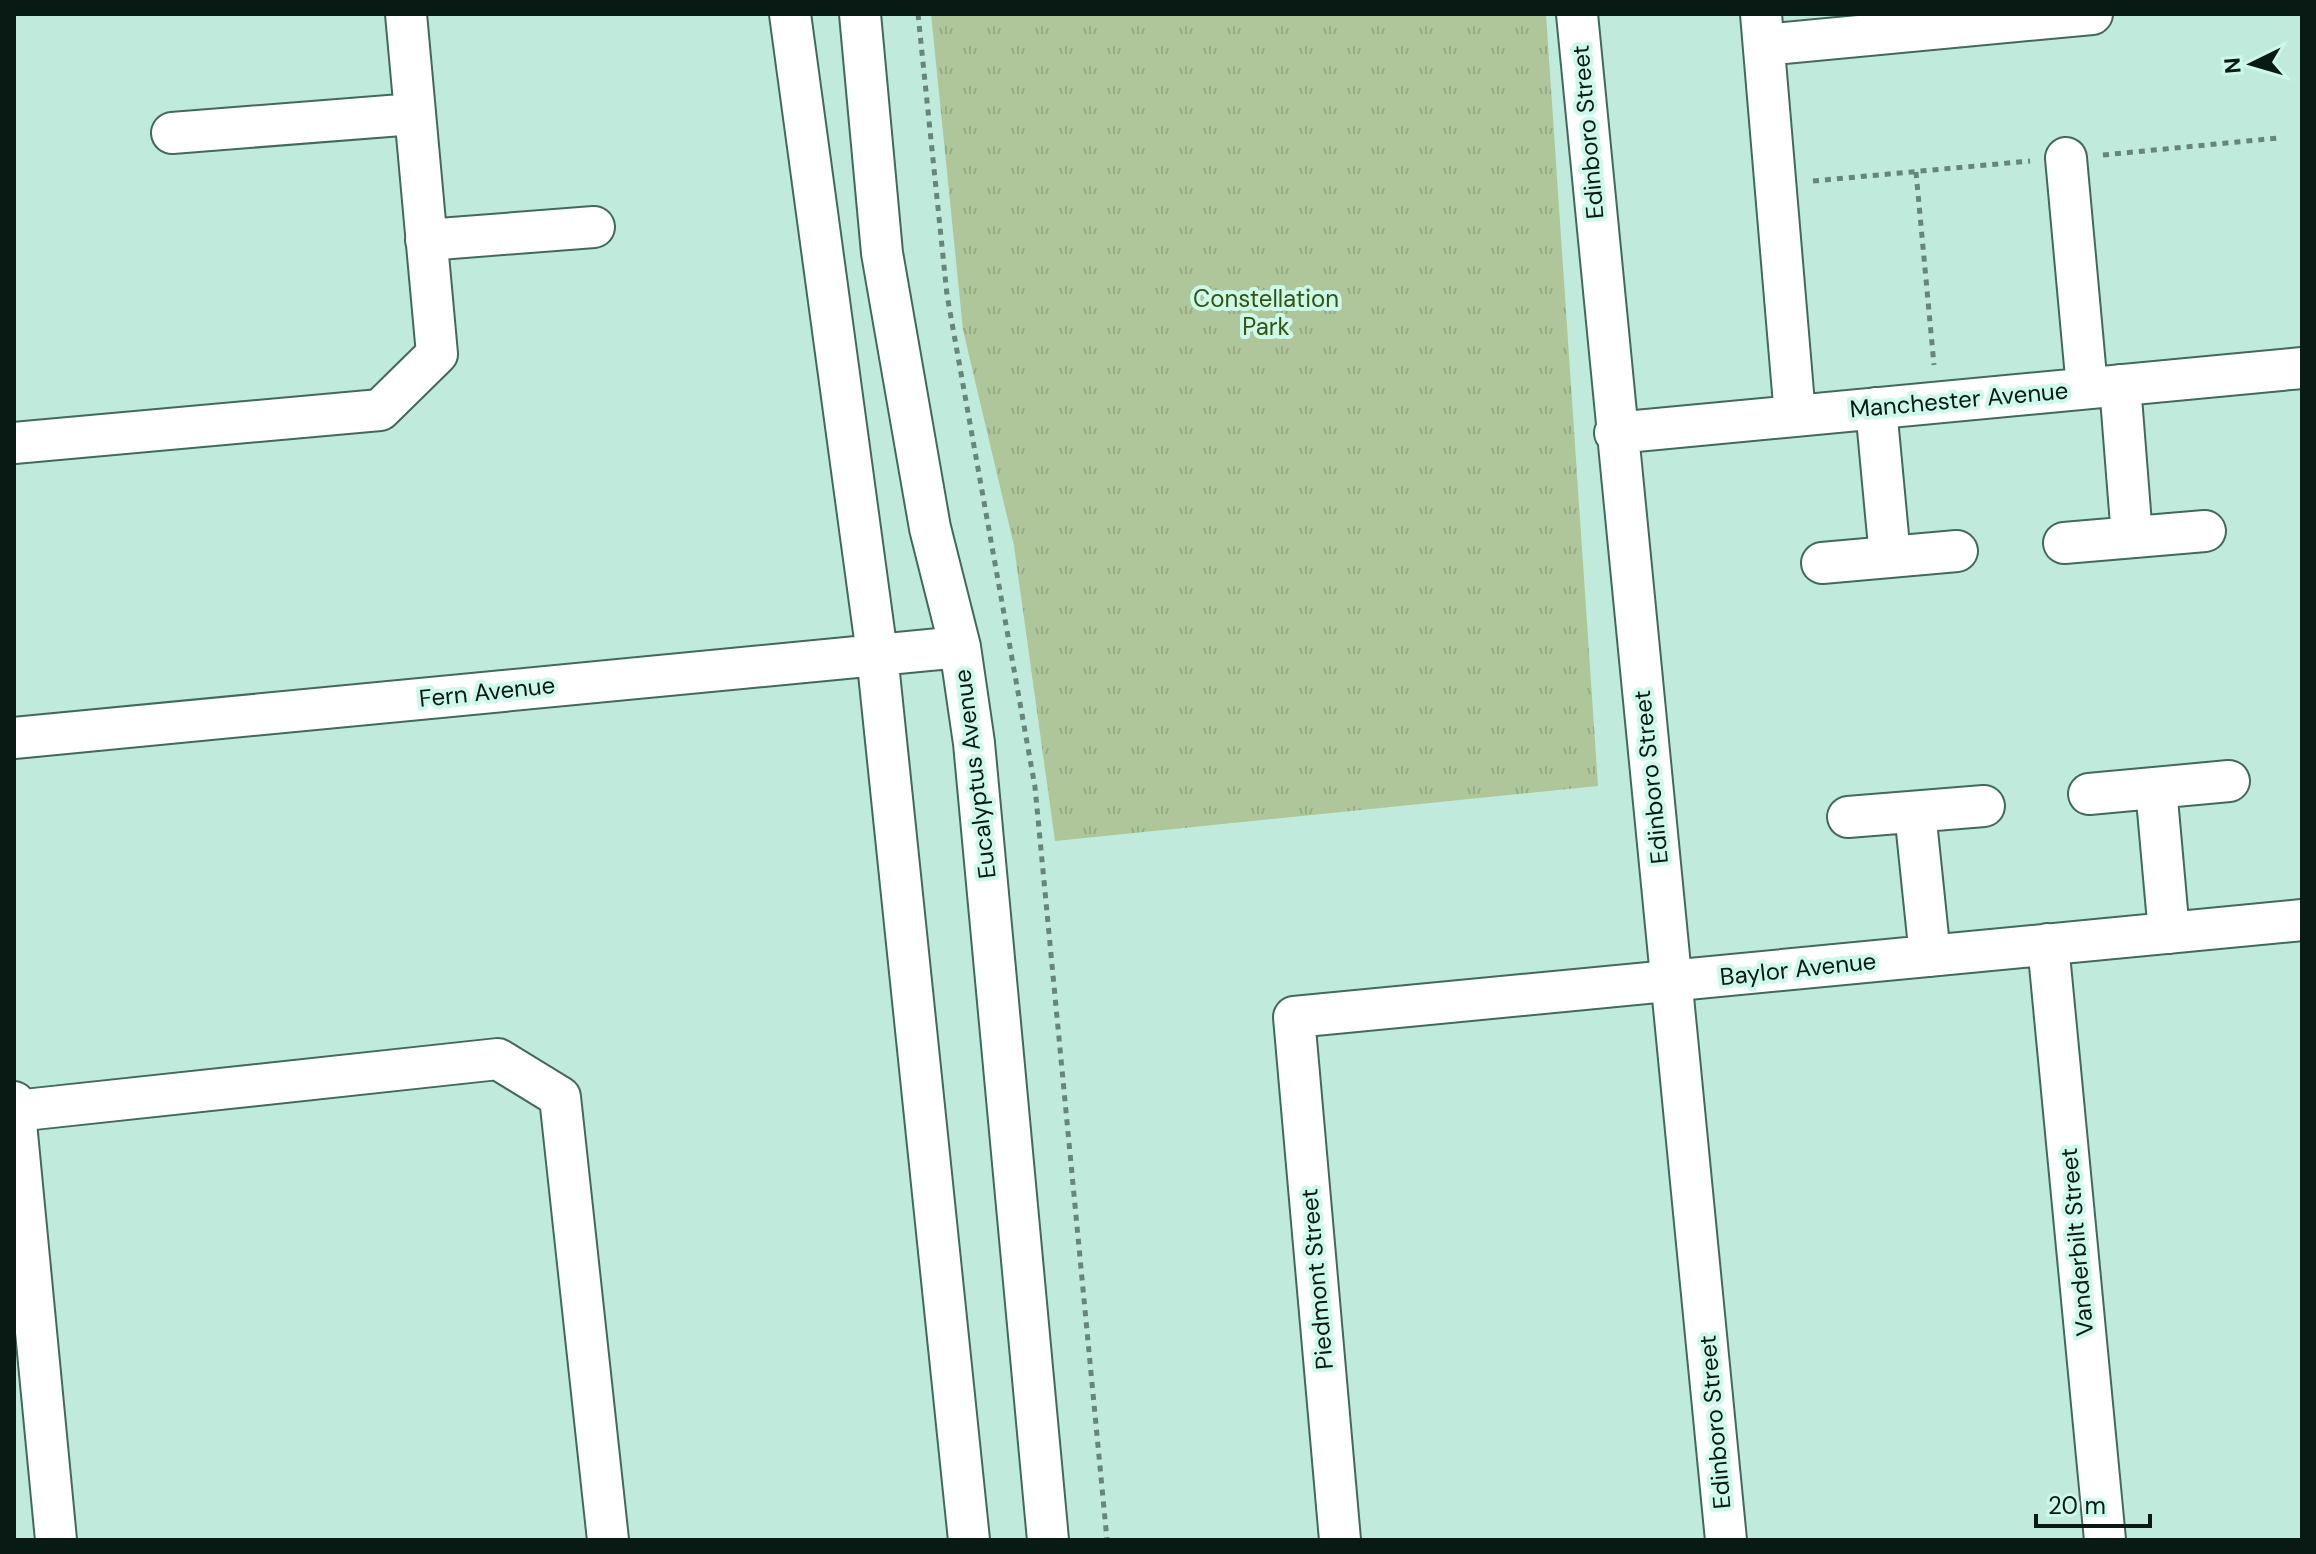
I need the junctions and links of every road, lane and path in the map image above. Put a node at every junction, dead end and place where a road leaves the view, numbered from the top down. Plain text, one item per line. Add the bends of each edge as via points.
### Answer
1 (406, 14) edge
2 (790, 14) edge
3 (860, 14) edge
4 (1577, 14) edge
5 (2092, 14) edge
6 (1762, 29) edge
7 (414, 114) junction
8 (172, 133) dead end
9 (2066, 158) dead end
10 (1916, 172) dead end
11 (594, 227) dead end
12 (426, 240) junction
13 (2302, 368) edge
14 (2103, 386) junction
15 (1938, 402) junction
16 (1876, 408) junction
17 (1795, 416) junction
18 (1615, 433) junction
19 (14, 443) edge
20 (2205, 531) dead end
21 (2132, 537) junction
22 (2064, 543) dead end
23 (1957, 551) dead end
24 (1890, 557) junction
25 (1822, 563) dead end
26 (960, 647) junction
27 (877, 654) junction
28 (14, 738) edge
29 (2229, 781) dead end
30 (2156, 788) junction
31 (2089, 794) dead end
32 (1984, 806) dead end
33 (1915, 812) junction
34 (1848, 817) dead end
35 (2302, 920) edge
36 (2169, 933) junction
37 (2048, 944) junction
38 (1930, 956) junction
39 (1673, 982) junction
40 (1294, 1017) joint
41 (14, 1102) edge
42 (15, 1111) edge
43 (56, 1540) edge
44 (608, 1540) edge
45 (969, 1540) edge
46 (1048, 1540) edge
47 (1340, 1540) edge
48 (1726, 1540) edge
49 (2105, 1540) edge

1 - 7 street
2 - 27 street
3 - 26 street, Eucalyptus Avenue via 882,253 930,528
4 - 18 street, Edinboro Street
5 - 6 street
6 - 17 street
7 - 8 street
7 - 12 street
9 - 14 street
10 - 15 path
11 - 12 street
12 - 19 street via 437,354 380,410
13 - 14 street, Manchester Avenue
14 - 15 street, Manchester Avenue
14 - 21 street
15 - 16 street, Manchester Avenue
16 - 17 street, Manchester Avenue
16 - 24 street
17 - 18 street, Manchester Avenue
18 - 39 street, Edinboro Street
20 - 21 street
21 - 22 street
23 - 24 street
24 - 25 street
26 - 27 street, Fern Avenue
26 - 46 street, Eucalyptus Avenue via 974,743
27 - 28 street, Fern Avenue
27 - 45 street
29 - 30 street
30 - 31 street
30 - 36 street
32 - 33 street
33 - 34 street
33 - 38 street
35 - 36 street, Baylor Avenue
36 - 37 street, Baylor Avenue
37 - 38 street, Baylor Avenue
37 - 49 street, Vanderbilt Street
38 - 39 street, Baylor Avenue
39 - 40 street, Baylor Avenue
39 - 48 street, Edinboro Street
40 - 47 street, Piedmont Street
41 - 42 street
42 - 43 street
42 - 44 street via 498,1059 560,1097

